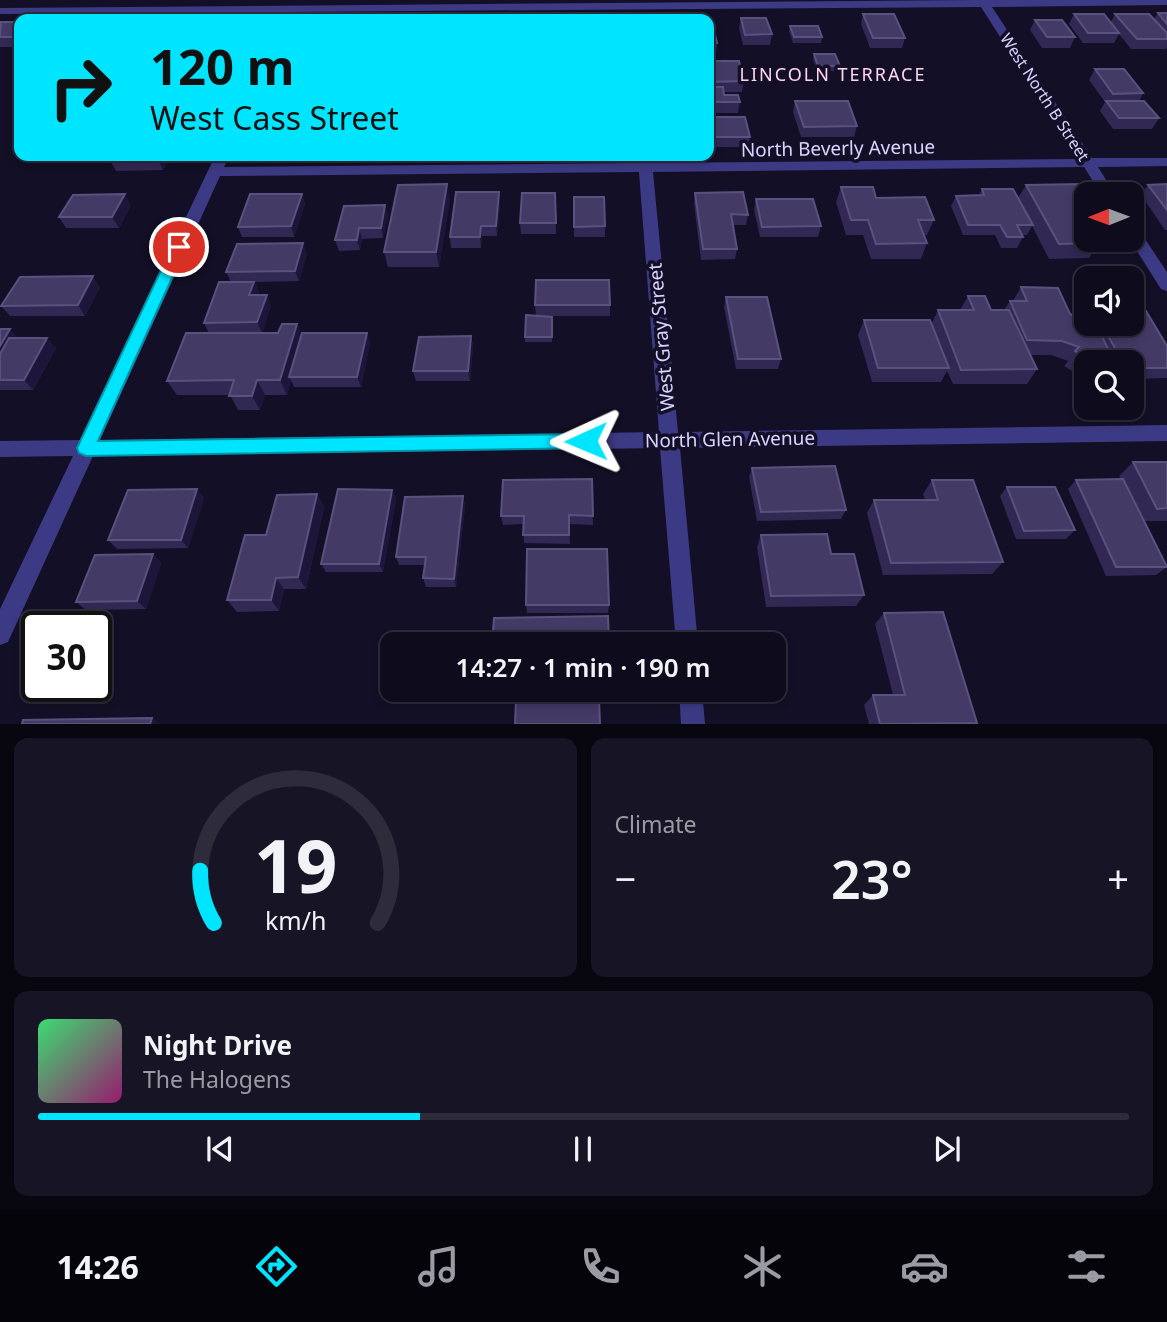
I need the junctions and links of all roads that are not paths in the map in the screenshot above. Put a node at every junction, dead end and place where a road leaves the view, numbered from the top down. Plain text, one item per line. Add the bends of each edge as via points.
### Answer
1 (983, 2) edge
2 (1167, 2) edge
3 (630, 3) edge
4 (289, 10) edge
5 (0, 11) edge
6 (646, 162) edge
7 (1167, 162) edge
8 (218, 164) edge
9 (1089, 164) junction
10 (1100, 182) edge
11 (1144, 250) edge
12 (1167, 285) edge
13 (1167, 433) edge
14 (669, 440) junction
15 (86, 448) junction
16 (0, 449) edge
17 (686, 632) edge
18 (0, 634) edge
19 (692, 702) edge
20 (693, 723) edge

1 - 2 street
1 - 3 street
1 - 9 street, West North B Street
3 - 4 street
4 - 5 street
6 - 8 street, North Beverly Avenue
6 - 9 street, North Beverly Avenue
6 - 14 street, West Gray Street
7 - 9 street, North Beverly Avenue
8 - 15 street
9 - 10 street, West North B Street
11 - 12 street
13 - 14 street, North Glen Avenue
14 - 15 street, North Glen Avenue
14 - 17 street, West Gray Street
15 - 16 street, North Glen Avenue
15 - 18 street
19 - 20 street

